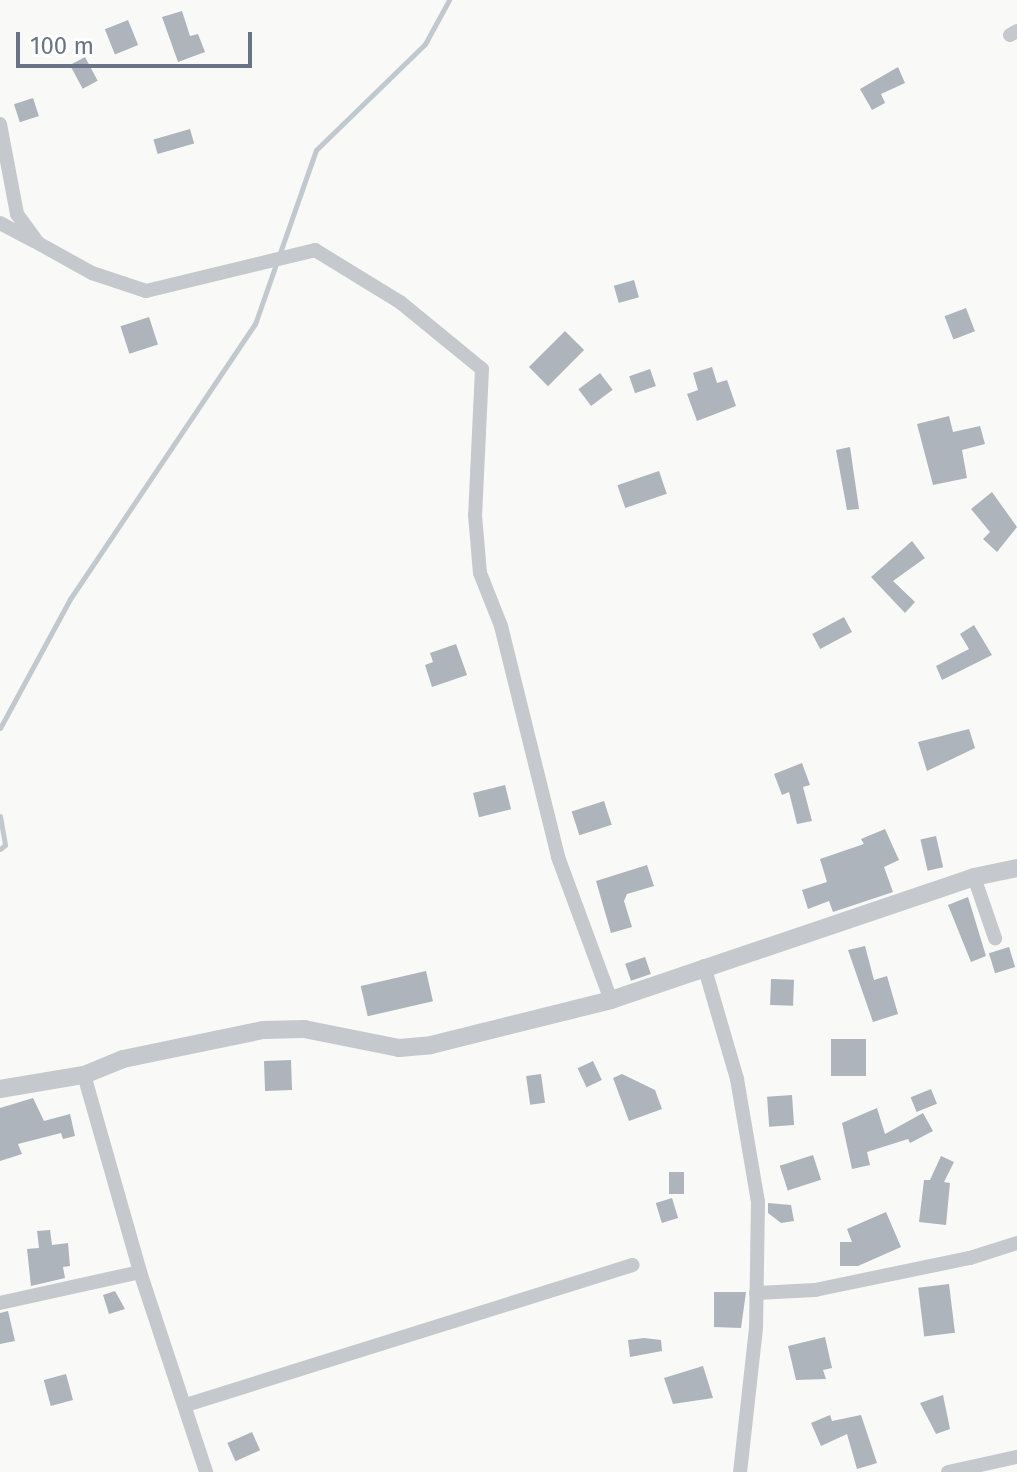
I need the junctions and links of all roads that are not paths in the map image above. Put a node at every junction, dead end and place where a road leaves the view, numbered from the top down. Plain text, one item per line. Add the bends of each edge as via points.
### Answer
1 (0, 124) edge
2 (0, 223) edge
3 (38, 243) junction
4 (1017, 868) edge
5 (974, 877) junction
6 (995, 938) dead end
7 (704, 966) junction
8 (611, 1000) junction
9 (84, 1075) junction
10 (0, 1089) edge
11 (1017, 1243) edge
12 (633, 1265) dead end
13 (140, 1272) junction
14 (756, 1293) junction
15 (0, 1303) edge
16 (186, 1405) junction
17 (1017, 1457) edge
18 (206, 1472) edge
19 (740, 1472) edge
20 (948, 1472) edge

1 - 3 street via 17,214
2 - 3 street
3 - 8 street via 92,273 146,291 315,250 400,302 482,369 475,515 480,573 501,626 558,857
4 - 5 street
5 - 6 street
5 - 7 street via 903,905
7 - 8 street
7 - 14 street via 737,1079 758,1202
8 - 9 street via 399,1048 304,1029 263,1030 123,1059
9 - 10 street
9 - 13 street
11 - 14 street via 815,1290
12 - 16 street
13 - 15 street
13 - 16 street
14 - 19 street
16 - 18 street
17 - 20 street

